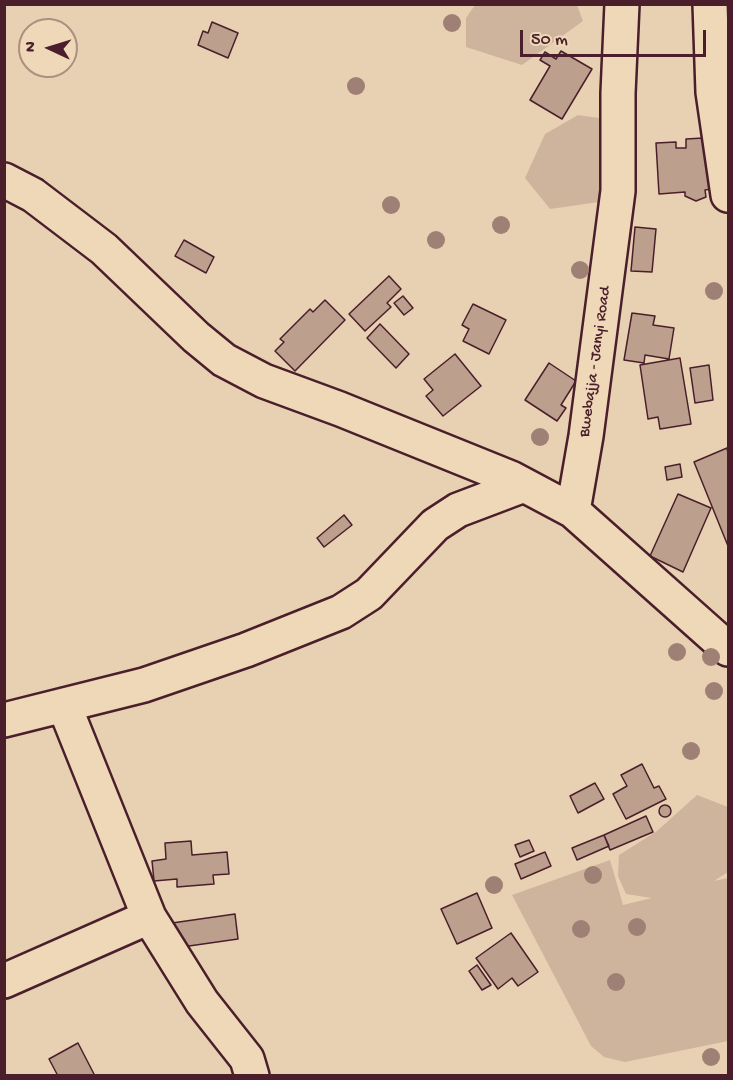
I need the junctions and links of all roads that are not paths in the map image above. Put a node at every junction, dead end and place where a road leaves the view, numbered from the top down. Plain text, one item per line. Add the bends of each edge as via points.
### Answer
1 (622, 4) edge
2 (710, 4) edge
3 (4, 180) edge
4 (729, 195) edge
5 (524, 485) junction
6 (573, 511) junction
7 (729, 649) edge
8 (64, 705) junction
9 (4, 720) edge
10 (149, 917) junction
11 (4, 981) edge
12 (252, 1076) edge

1 - 6 street, Bwebajja - Janyi Road via 618,191
2 - 4 street via 713,92
3 - 5 street via 33,195 104,249 224,360 264,381
5 - 6 street
5 - 8 street via 458,510 435,525 369,594 341,612 144,685
6 - 7 street
8 - 9 street
8 - 10 street
10 - 11 street
10 - 12 street via 202,1002 247,1059

